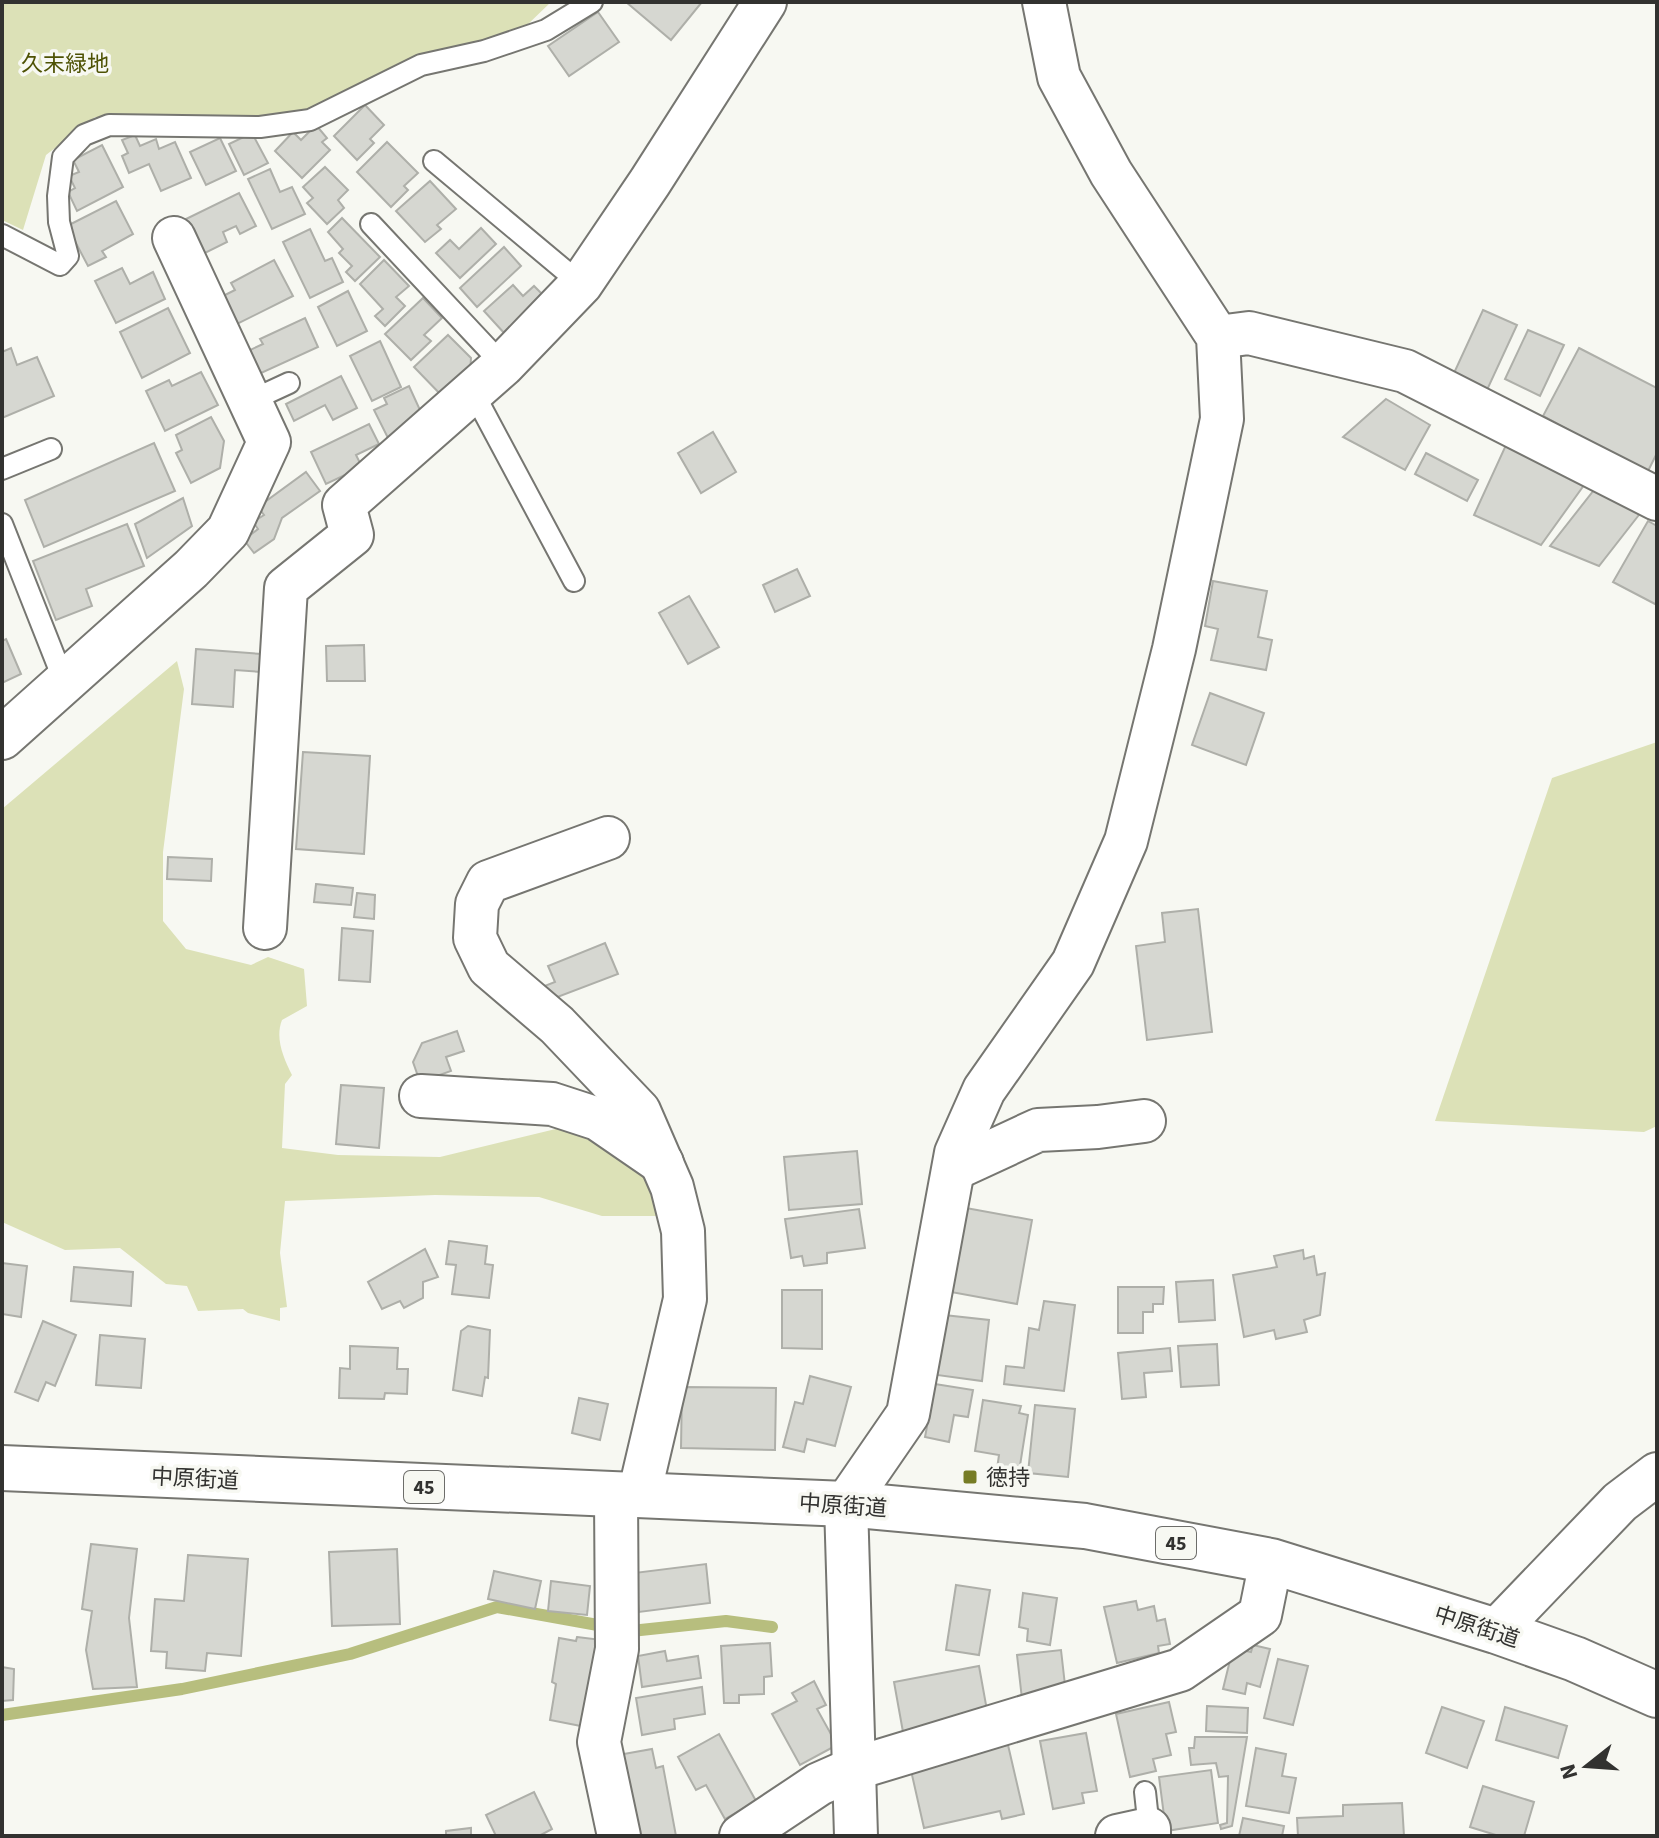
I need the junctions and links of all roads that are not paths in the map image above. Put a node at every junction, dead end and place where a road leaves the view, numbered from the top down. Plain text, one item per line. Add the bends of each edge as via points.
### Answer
1 (592, 2) edge
2 (765, 2) edge
3 (1044, 2) edge
4 (434, 161) dead end
5 (371, 224) dead end
6 (2, 235) edge
7 (174, 238) dead end
8 (581, 284) junction
9 (1218, 337) junction
10 (488, 379) junction
11 (289, 383) dead end
12 (250, 401) junction
13 (51, 449) dead end
14 (2, 469) edge
15 (1657, 499) edge
16 (2, 524) edge
17 (574, 581) dead end
18 (64, 681) junction
19 (2, 738) edge
20 (608, 838) dead end
21 (265, 928) dead end
22 (421, 1096) dead end
23 (1144, 1121) dead end
24 (662, 1163) junction
25 (954, 1169) junction
26 (2, 1468) edge
27 (1657, 1474) edge
28 (628, 1495) junction
29 (846, 1504) junction
30 (1271, 1561) junction
31 (1496, 1631) junction
32 (1657, 1695) edge
33 (853, 1769) junction
34 (619, 1836) edge
35 (741, 1836) edge
36 (856, 1836) edge

1 - 6 lane via 546,30 421,65 310,120 260,127 109,125 84,135 63,157 59,222 68,256 60,265
2 - 8 street
3 - 9 street via 1059,77 1111,173
4 - 8 lane
5 - 10 lane
7 - 12 street
8 - 10 street
9 - 15 street via 1249,333 1405,371
9 - 25 street via 1222,419 1174,649 1126,841 1073,963 984,1090
10 - 17 lane
10 - 21 street via 344,505 352,535 286,588
11 - 12 lane
12 - 18 street via 269,442 228,531
13 - 14 lane
16 - 18 lane
18 - 19 street
20 - 24 street via 488,882 477,904 475,938 489,967 557,1025 639,1111
22 - 24 street via 552,1104 598,1119
23 - 25 street via 1038,1130
24 - 28 street via 683,1231 685,1299
25 - 29 street via 908,1414
26 - 28 main road, 中原街道 / 45
27 - 31 street via 1620,1502
28 - 29 main road, 中原街道 / 45
28 - 34 street via 617,1649 599,1742
29 - 30 main road, 中原街道 / 45 via 1085,1526
29 - 33 street
30 - 31 main road, 中原街道 / 45
30 - 33 street via 1260,1615 1180,1670
31 - 32 main road, 中原街道 / 45
33 - 35 street via 819,1784
33 - 36 street

